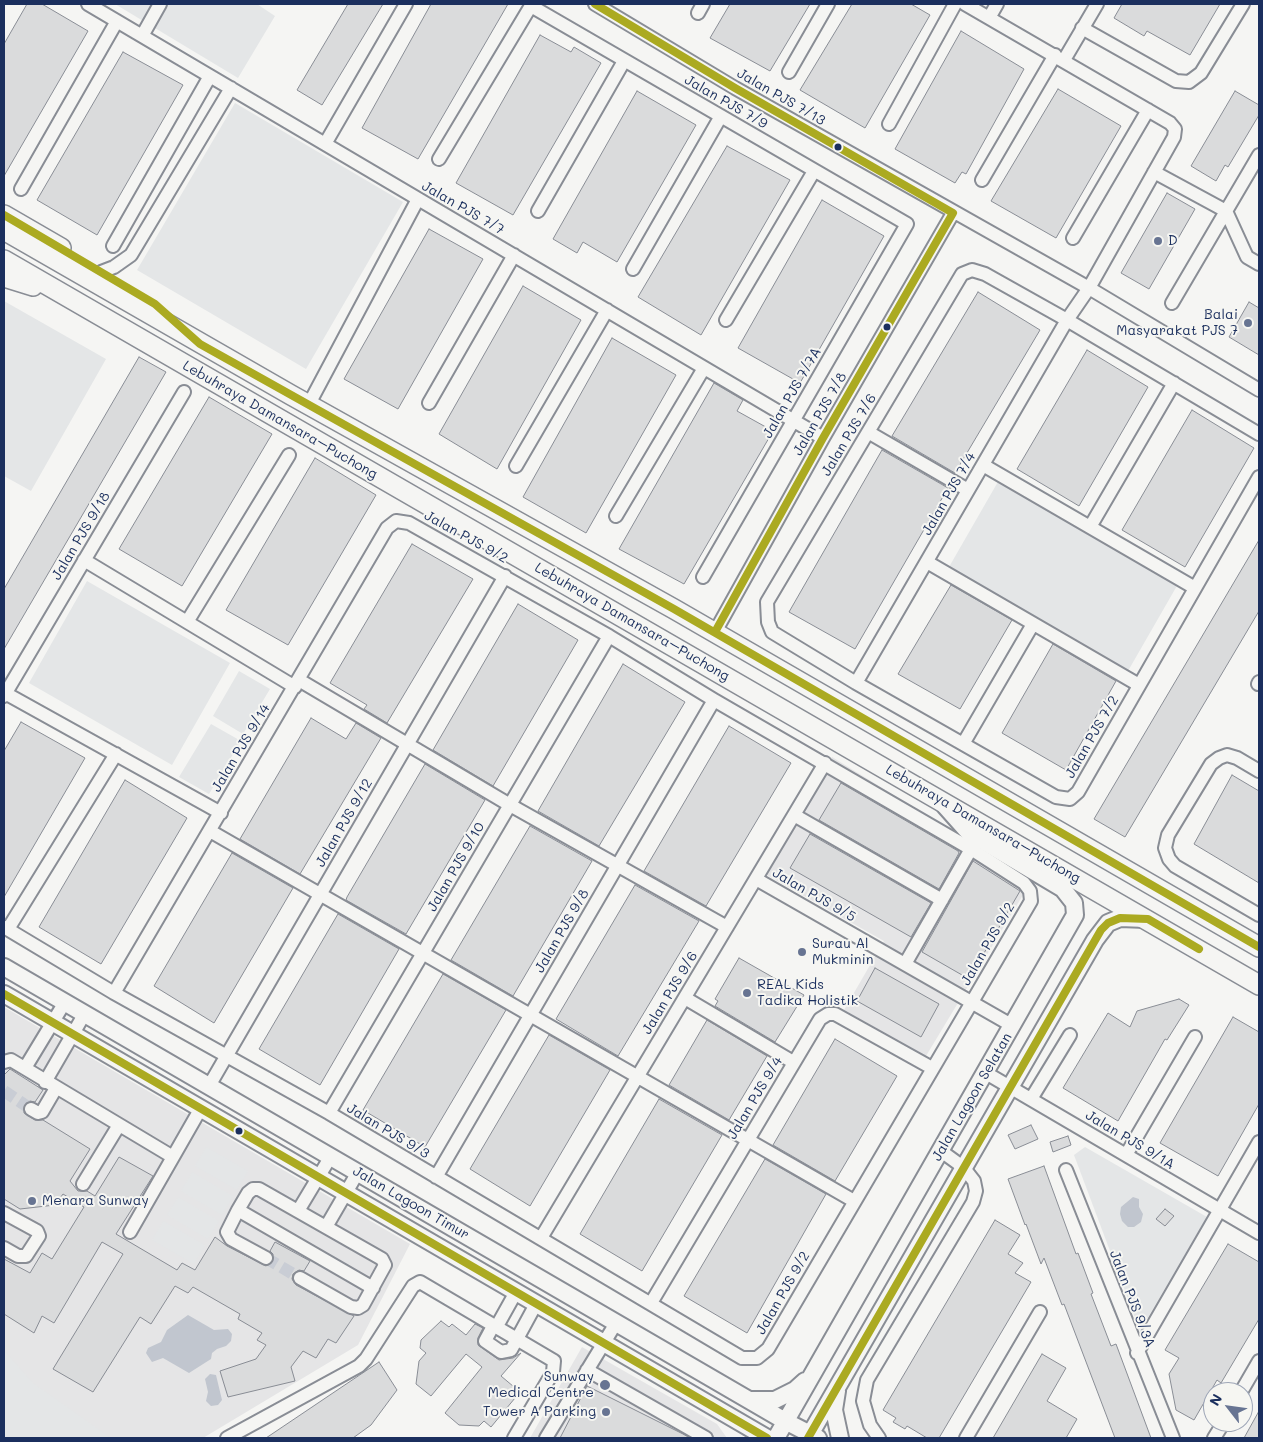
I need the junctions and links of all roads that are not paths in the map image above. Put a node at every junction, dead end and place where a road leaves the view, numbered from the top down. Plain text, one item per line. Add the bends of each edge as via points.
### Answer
1 (88, 4) edge
2 (160, 4) edge
3 (406, 4) edge
4 (595, 4) edge
5 (828, 4) edge
6 (955, 4) edge
7 (965, 4) edge
8 (997, 4) edge
9 (1096, 4) edge
10 (1243, 4) edge
11 (531, 5) edge
12 (989, 18) junction
13 (117, 21) junction
14 (1082, 28) junction
15 (142, 36) junction
16 (1060, 58) junction
17 (624, 60) junction
18 (789, 72) dead end
19 (210, 76) junction
20 (231, 88) junction
21 (1148, 110) junction
22 (720, 116) junction
23 (889, 124) dead end
24 (325, 144) junction
25 (1259, 155) edge
26 (439, 159) dead end
27 (814, 171) junction
28 (1154, 172) junction
29 (982, 180) dead end
30 (21, 189) dead end
31 (418, 199) junction
32 (538, 211) dead end
33 (1226, 211) junction
34 (953, 212) junction
35 (4, 215) edge
36 (907, 224) joint
37 (4, 230) edge
38 (1074, 238) dead end
39 (113, 246) dead end
40 (514, 255) junction
41 (4, 260) edge
42 (1259, 264) edge
43 (633, 269) dead end
44 (101, 272) junction
45 (4, 278) edge
46 (1089, 288) junction
47 (61, 294) junction
48 (1172, 303) dead end
49 (607, 310) junction
50 (726, 320) dead end
51 (1067, 320) junction
52 (200, 344) junction
53 (704, 368) junction
54 (1174, 383) junction
55 (1259, 390) edge
56 (184, 392) dead end
57 (429, 402) dead end
58 (309, 404) junction
59 (793, 420) junction
60 (868, 432) junction
61 (1259, 434) edge
62 (823, 438) junction
63 (289, 455) dead end
64 (983, 465) junction
65 (516, 466) dead end
66 (1259, 477) edge
67 (968, 490) junction
68 (616, 516) dead end
69 (396, 521) joint
70 (1090, 527) junction
71 (84, 560) junction
72 (926, 562) junction
73 (505, 576) junction
74 (703, 576) dead end
75 (1195, 588) junction
76 (187, 622) junction
77 (1033, 624) junction
78 (715, 632) junction
79 (609, 636) junction
80 (297, 683) junction
81 (856, 683) junction
82 (1139, 685) junction
83 (5, 694) edge
84 (714, 700) junction
85 (407, 744) junction
86 (963, 744) junction
87 (116, 754) junction
88 (825, 763) junction
89 (1259, 771) edge
90 (939, 798) junction
91 (510, 805) junction
92 (221, 812) junction
93 (794, 815) junction
94 (210, 831) junction
95 (971, 849) junction
96 (617, 865) junction
97 (756, 879) junction
98 (320, 895) junction
99 (942, 900) junction
100 (1259, 915) edge
101 (1148, 919) junction
102 (727, 927) junction
103 (6, 928) edge
104 (1259, 947) edge
105 (422, 954) junction
106 (905, 964) junction
107 (4, 967) edge
108 (1259, 985) edge
109 (114, 992) junction
110 (4, 994) edge
111 (684, 998) junction
112 (65, 1002) junction
113 (972, 1002) junction
114 (85, 1013) junction
115 (530, 1015) junction
116 (53, 1022) junction
117 (1013, 1026) junction
118 (73, 1034) junction
119 (1070, 1035) dead end
120 (1195, 1037) dead end
121 (226, 1056) junction
122 (4, 1062) edge
123 (794, 1062) junction
124 (25, 1068) junction
125 (932, 1068) junction
126 (986, 1072) junction
127 (637, 1077) junction
128 (45, 1082) junction
129 (209, 1086) junction
130 (1010, 1087) junction
131 (56, 1088) junction
132 (1031, 1099) junction
133 (31, 1108) dead end
134 (201, 1108) junction
135 (329, 1113) junction
136 (119, 1125) junction
137 (747, 1140) junction
138 (1259, 1142) edge
139 (940, 1151) junction
140 (1126, 1155) junction
141 (173, 1156) junction
142 (330, 1156) junction
143 (963, 1167) junction
144 (1066, 1170) dead end
145 (358, 1172) junction
146 (318, 1177) junction
147 (436, 1177) junction
148 (83, 1184) dead end
149 (346, 1193) junction
150 (854, 1201) junction
151 (238, 1210) junction
152 (1220, 1211) junction
153 (298, 1212) junction
154 (4, 1213) edge
155 (326, 1227) junction
156 (130, 1232) dead end
157 (1259, 1233) edge
158 (541, 1238) junction
159 (4, 1248) edge
160 (266, 1258) tunnel mouth
161 (300, 1278) tunnel mouth
162 (373, 1288) junction
163 (516, 1292) junction
164 (651, 1303) junction
165 (536, 1304) junction
166 (1040, 1312) dead end
167 (616, 1323) junction
168 (497, 1326) junction
169 (516, 1338) junction
170 (603, 1343) junction
171 (1137, 1353) junction
172 (757, 1358) joint
173 (1259, 1361) edge
174 (587, 1370) junction
175 (809, 1378) junction
176 (1247, 1382) edge
177 (838, 1384) junction
178 (748, 1400) junction
179 (738, 1421) junction
180 (785, 1421) junction
181 (812, 1437) edge
182 (227, 1438) edge
183 (514, 1438) edge
184 (546, 1438) edge
185 (706, 1438) edge
186 (750, 1438) edge
187 (767, 1438) edge
188 (776, 1438) edge
189 (840, 1438) edge
190 (879, 1438) edge
191 (966, 1438) edge
192 (1172, 1438) edge

1 - 13 street, Jalan PJS 7/7
2 - 15 street
3 - 24 street
4 - 34 street, Jalan PJS 7/13
5 - 18 street
6 - 23 street
7 - 12 street
8 - 12 street
9 - 14 street
10 - 14 street via 1201,73 1189,82 1176,81
11 - 17 street, Jalan PJS 7/9
11 - 26 street
12 - 16 street
13 - 15 street, Jalan PJS 7/7
13 - 30 street
14 - 16 street
15 - 19 street, Jalan PJS 7/7
16 - 21 street
16 - 29 street
17 - 22 street, Jalan PJS 7/9
17 - 32 street
19 - 20 street, Jalan PJS 7/7
19 - 39 street
20 - 24 street, Jalan PJS 7/7
20 - 44 street via 131,255
21 - 28 street via 1175,129 1174,137
21 - 38 street
22 - 27 street, Jalan PJS 7/9
22 - 43 street
24 - 31 street, Jalan PJS 7/7
25 - 33 street
27 - 36 street, Jalan PJS 7/9
27 - 50 street
28 - 33 street
28 - 46 street
31 - 40 street, Jalan PJS 7/7
31 - 58 street
33 - 42 street via 1247,257
33 - 48 street
34 - 46 street, Jalan PJS 7/13
34 - 62 street, Jalan PJS 7/8
35 - 44 highway
36 - 59 street, Jalan PJS 7/7A
37 - 52 highway, Lebuhraya Damansara–Puchong
40 - 49 street, Jalan PJS 7/7
40 - 57 street
41 - 47 highway, Lebuhraya Damansara–Puchong
44 - 52 highway via 155,304
45 - 47 highway
46 - 51 street
46 - 55 street, Jalan PJS 7/13
47 - 90 highway, Lebuhraya Damansara–Puchong
49 - 53 street, Jalan PJS 7/7
49 - 65 street
51 - 54 street
51 - 60 street, Jalan PJS 7/6 via 985,274 972,270 962,274
51 - 64 street, Jalan PJS 7/4
52 - 58 highway, Lebuhraya Damansara–Puchong
53 - 59 street, Jalan PJS 7/7
53 - 68 street
54 - 61 street
54 - 70 street
56 - 71 street, Jalan PJS 9/18
58 - 78 highway, Lebuhraya Damansara–Puchong
59 - 62 street, Jalan PJS 7/7
59 - 74 street, Jalan PJS 7/7A
60 - 67 street
60 - 81 street, Jalan PJS 7/6 via 767,602 772,632
62 - 78 street, Jalan PJS 7/8
63 - 76 street
64 - 67 street, Jalan PJS 7/4
64 - 70 street
66 - 75 street, Jalan PJS 7/2
67 - 72 street, Jalan PJS 7/4
69 - 73 street, Jalan PJS 9/2 via 408,522
69 - 80 street, Jalan PJS 9/14 via 387,528
70 - 75 street
71 - 76 street
71 - 83 street, Jalan PJS 9/18
72 - 77 street
72 - 81 street, Jalan PJS 7/4
73 - 79 street, Jalan PJS 9/2
73 - 85 street, Jalan PJS 9/12
75 - 82 street, Jalan PJS 7/2
76 - 80 street
77 - 82 street
77 - 86 street
78 - 104 highway, Lebuhraya Damansara–Puchong
79 - 84 street, Jalan PJS 9/2
79 - 91 street, Jalan PJS 9/10
80 - 85 street
80 - 92 street, Jalan PJS 9/14
81 - 86 street, Jalan PJS 7/2
82 - 86 street, Jalan PJS 7/2 via 1078,792 1070,799 1056,797
83 - 87 street
84 - 88 street, Jalan PJS 9/2
84 - 96 street, Jalan PJS 9/8
85 - 91 street
85 - 98 street, Jalan PJS 9/12
87 - 92 street
87 - 103 street
88 - 93 street, Jalan PJS 9/6
88 - 95 street, Jalan PJS 9/2
89 - 100 street via 1237,758 1227,755 1218,758 1211,764 1168,835 1165,848 1175,866
90 - 101 highway, Lebuhraya Damansara–Puchong
90 - 117 main road, Jalan Lagoon Selatan via 969,833 1063,890 1074,904 1075,915
91 - 96 street
91 - 105 street, Jalan PJS 9/10
92 - 94 street, Jalan PJS 9/14
93 - 97 street, Jalan PJS 9/6
93 - 99 street
94 - 98 street
94 - 109 street, Jalan PJS 9/14
95 - 99 street
95 - 113 street, Jalan PJS 9/2 via 1024,883 1030,891 1031,901
96 - 102 street
96 - 115 street, Jalan PJS 9/8
97 - 102 street, Jalan PJS 9/6
97 - 106 street, Jalan PJS 9/5
98 - 105 street
98 - 121 street, Jalan PJS 9/12
99 - 106 street
101 - 108 highway, Lebuhraya Damansara–Puchong
101 - 130 main road, Jalan Lagoon Selatan via 1120,918 1102,930
102 - 111 street, Jalan PJS 9/6
103 - 109 street, Jalan PJS 9/3
105 - 115 street
105 - 135 street, Jalan PJS 9/10
106 - 113 street, Jalan PJS 9/5
107 - 112 main road, Jalan Lagoon Timur
109 - 121 street, Jalan PJS 9/3
110 - 116 main road, Jalan Lagoon Timur
111 - 123 street
111 - 127 street, Jalan PJS 9/6
112 - 114 main road, Jalan Lagoon Timur
112 - 116 street
113 - 117 street, Jalan PJS 9/5
113 - 125 street, Jalan PJS 9/2
114 - 118 street
114 - 129 main road, Jalan Lagoon Timur
115 - 127 street
115 - 147 street, Jalan PJS 9/8
116 - 118 main road, Jalan Lagoon Timur
116 - 124 street
117 - 126 main road, Jalan Lagoon Selatan
118 - 128 street
118 - 134 main road, Jalan Lagoon Timur
119 - 132 street
120 - 140 street
121 - 129 street, Jalan PJS 9/12
121 - 135 street, Jalan PJS 9/3
122 - 124 street via 11,1060
123 - 125 street, Jalan PJS 9/4 via 820,1018 835,1014
123 - 137 street, Jalan PJS 9/4
124 - 128 street
125 - 150 street, Jalan PJS 9/2
126 - 130 street, Jalan PJS 9/1A
126 - 139 main road, Jalan Lagoon Selatan
127 - 137 street
127 - 158 street, Jalan PJS 9/6
128 - 131 street
129 - 142 main road, Jalan Lagoon Timur
130 - 132 street, Jalan PJS 9/1A
130 - 143 main road, Jalan Lagoon Selatan
131 - 133 street via 42,1112
131 - 136 street
132 - 140 street, Jalan PJS 9/1A
134 - 141 street
134 - 146 main road, Jalan Lagoon Timur
135 - 147 street, Jalan PJS 9/3
136 - 141 street
136 - 148 street
137 - 150 street
137 - 164 street, Jalan PJS 9/4
138 - 152 street
139 - 143 street
139 - 175 main road, Jalan Lagoon Selatan
140 - 152 street, Jalan PJS 9/1A
141 - 156 street
142 - 145 main road, Jalan Lagoon Timur
142 - 146 street
143 - 177 main road, Jalan Lagoon Selatan
143 - 190 street via 974,1181 976,1191 972,1202 867,1380 863,1392 870,1425
144 - 171 street, Jalan PJS 9/3A
145 - 149 street
145 - 167 main road, Jalan Lagoon Timur
146 - 149 main road, Jalan Lagoon Timur
146 - 153 street
147 - 158 street, Jalan PJS 9/3
149 - 155 street
149 - 163 main road, Jalan Lagoon Timur
150 - 172 street, Jalan PJS 9/2 via 768,1349
151 - 153 street via 248,1193 259,1189
151 - 160 street via 227,1232 231,1238
151 - 162 street
152 - 157 street, Jalan PJS 9/1A
152 - 171 street
153 - 155 street
154 - 159 street via 37,1231 39,1236 26,1256 18,1256
155 - 162 street via 382,1260 385,1265 383,1272
158 - 164 street, Jalan PJS 9/3
161 - 162 street via 358,1308
163 - 165 main road, Jalan Lagoon Timur
163 - 168 street
164 - 172 street, Jalan PJS 9/3 via 742,1358
165 - 169 street
165 - 170 main road, Jalan Lagoon Timur
166 - 191 street
167 - 170 street
167 - 178 main road, Jalan Lagoon Timur
168 - 169 street
168 - 169 street via 488,1333 487,1344 506,1353
168 - 182 street via 420,1282 416,1283 366,1359 358,1366
169 - 183 street via 550,1358 556,1366
170 - 174 street
170 - 179 main road, Jalan Lagoon Timur
171 - 192 street, Jalan PJS 9/3A
173 - 176 street
174 - 184 street
174 - 185 street
175 - 178 main road via 783,1397 767,1401
175 - 180 main road, Jalan Lagoon Selatan
177 - 181 main road, Jalan Lagoon Selatan
177 - 189 main road via 834,1410
178 - 180 main road, Jalan Lagoon Timur
179 - 186 main road
179 - 187 main road, Jalan Lagoon Timur
180 - 181 main road, Jalan Lagoon Timur
180 - 188 main road, Jalan Lagoon Selatan

